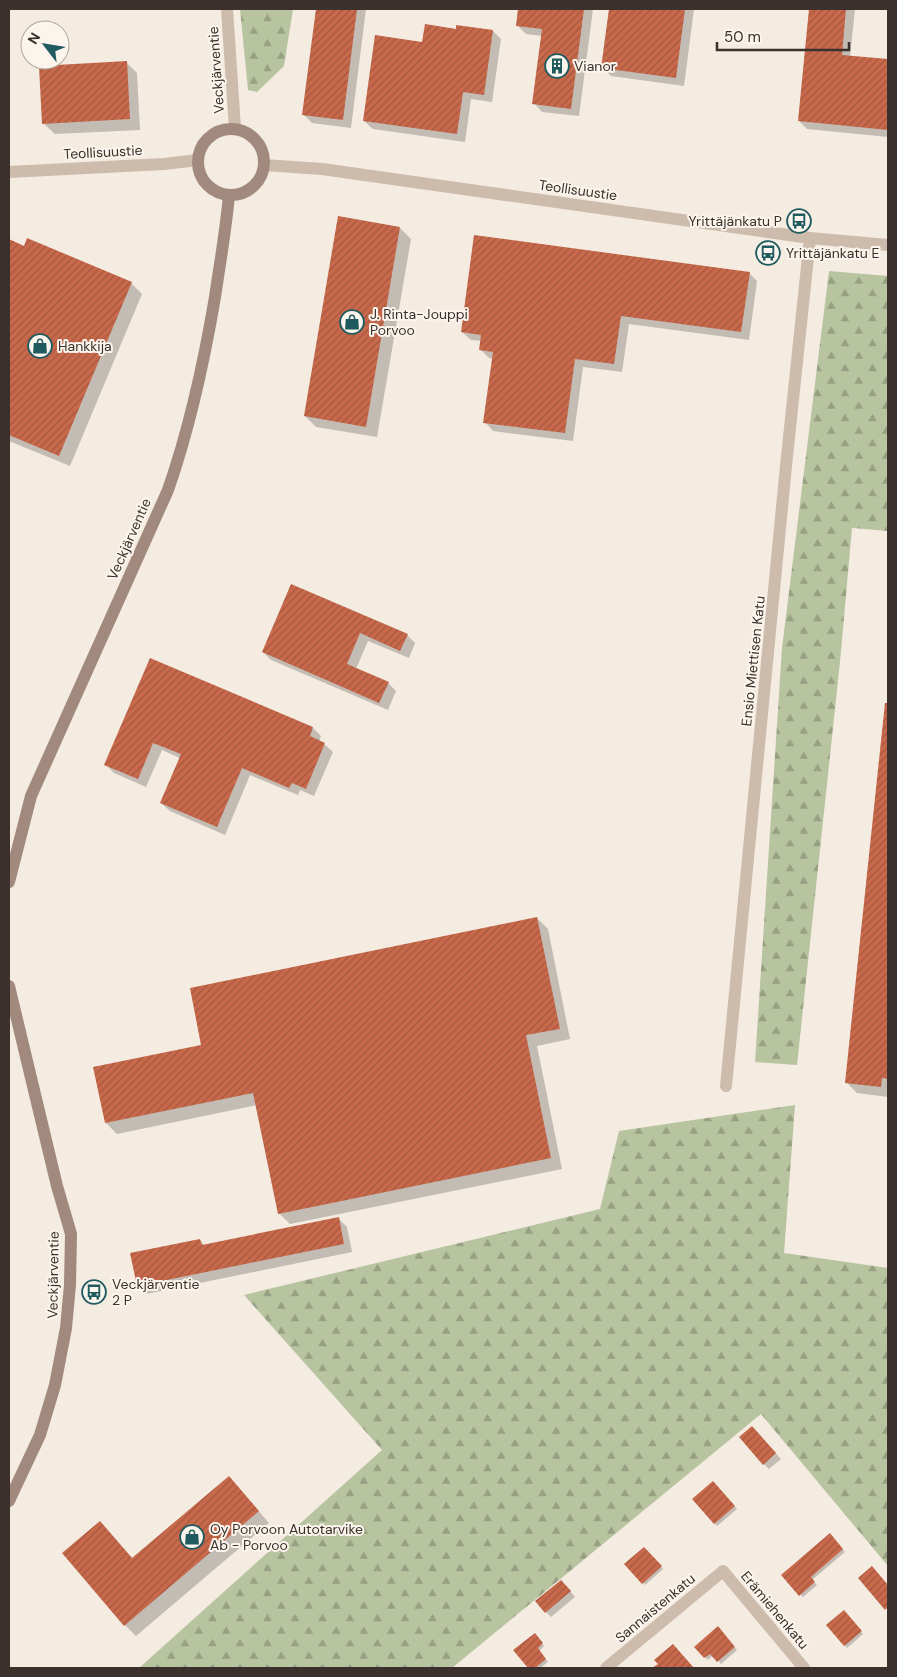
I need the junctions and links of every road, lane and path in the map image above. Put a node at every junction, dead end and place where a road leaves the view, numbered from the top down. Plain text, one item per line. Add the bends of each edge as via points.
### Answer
1 (227, 9) edge
2 (235, 128) junction
3 (198, 160) junction
4 (264, 165) junction
5 (9, 172) edge
6 (228, 195) junction
7 (810, 238) junction
8 (888, 245) edge
9 (9, 882) edge
10 (9, 986) edge
11 (726, 1086) dead end
12 (9, 1500) edge
13 (723, 1571) joint
14 (606, 1668) edge
15 (804, 1668) edge

1 - 2 street, Veckjärventie
2 - 3 main road via 210,136
2 - 4 main road via 247,132 257,141 263,152
3 - 5 street, Teollisuustie
3 - 6 main road via 206,183
4 - 6 main road via 261,177 253,187
4 - 7 street, Teollisuustie via 322,169
6 - 9 main road, Veckjärventie via 206,351 176,465 168,490 31,796
7 - 8 street, Teollisuustie
7 - 11 street, Ensio Miettisen Katu
10 - 12 main road, Veckjärventie via 71,1234 66,1328 56,1385 40,1435
13 - 14 street, Sannaistenkatu
13 - 15 street, Erämiehenkatu

